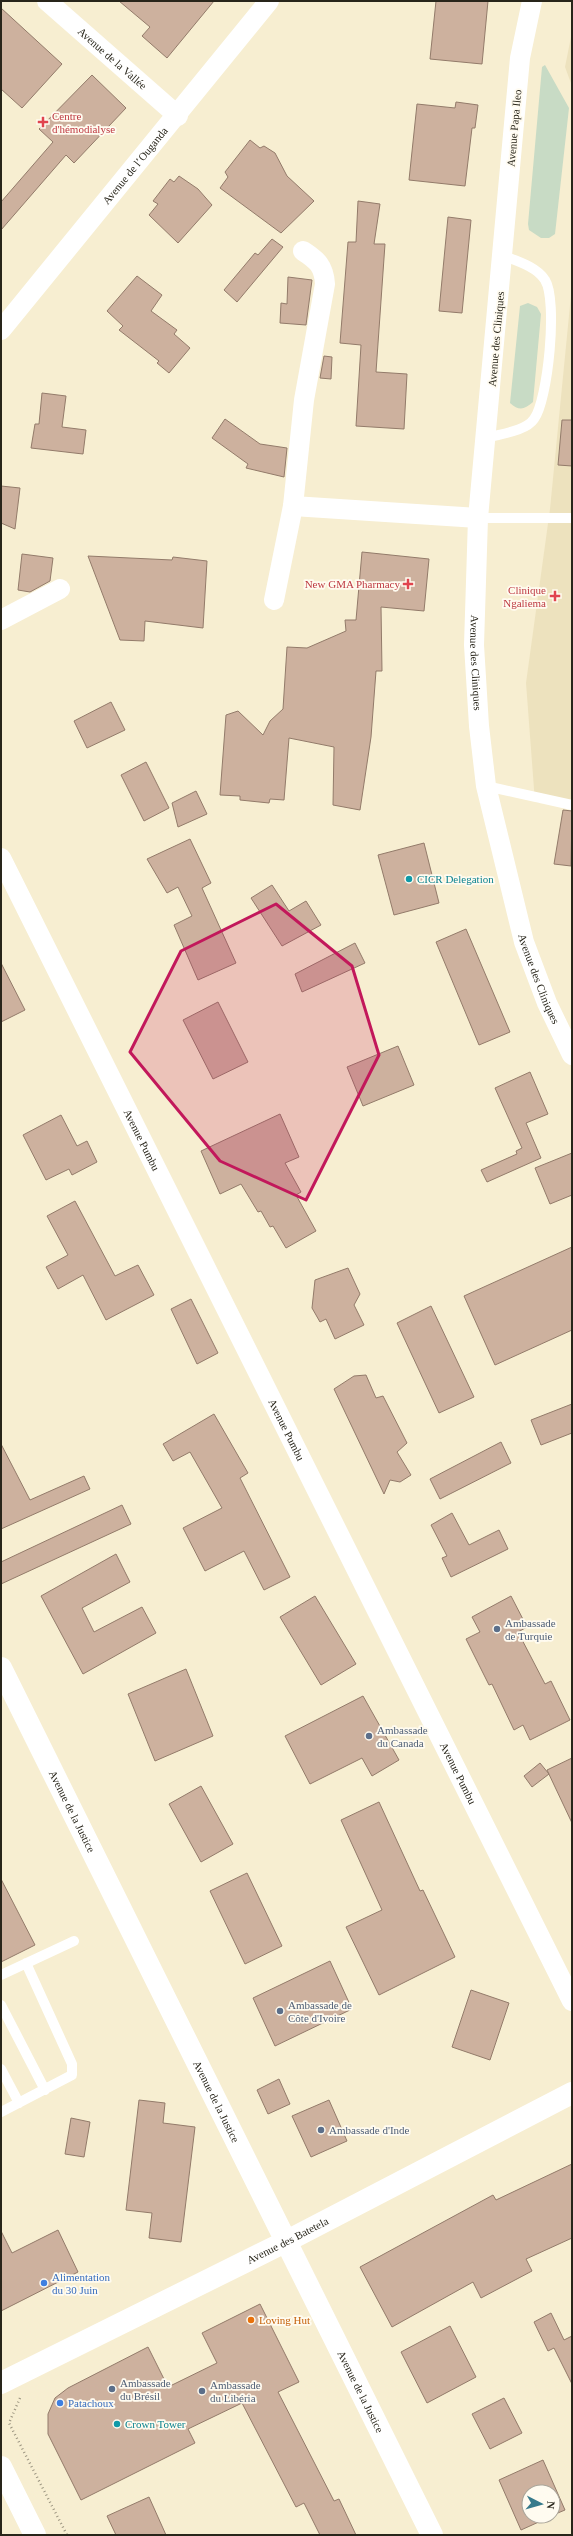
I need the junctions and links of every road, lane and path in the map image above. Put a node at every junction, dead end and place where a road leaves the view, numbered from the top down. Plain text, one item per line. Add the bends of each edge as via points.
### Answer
1 (47, 1) edge
2 (269, 1) edge
3 (532, 1) edge
4 (178, 116) junction
5 (303, 251) dead end
6 (504, 256) junction
7 (1, 330) edge
8 (486, 438) junction
9 (293, 506) junction
10 (478, 518) junction
11 (572, 518) edge
12 (60, 589) dead end
13 (274, 600) dead end
14 (1, 620) edge
15 (486, 786) junction
16 (572, 804) edge
17 (1, 858) edge
18 (571, 1049) edge
19 (1, 1668) edge
20 (74, 1941) dead end
21 (26, 1963) junction
22 (1, 1975) edge
23 (572, 2001) edge
24 (1, 2005) edge
25 (1, 2069) edge
26 (45, 2090) junction
27 (572, 2093) edge
28 (19, 2103) junction
29 (1, 2112) edge
30 (285, 2242) junction
31 (1, 2382) edge
32 (20, 2398) dead end
33 (1, 2467) edge
34 (35, 2535) edge
35 (67, 2535) edge
36 (432, 2535) edge

1 - 4 street, Avenue de la Vallée
2 - 4 street, Avenue de l’Ouganda
3 - 6 street, Avenue Papa Ileo via 520,58
4 - 7 street, Avenue de l’Ouganda via 46,272
5 - 9 street via 318,261 325,272 325,284 304,400
6 - 8 street, Avenue des Cliniques
6 - 8 lane via 531,267 545,279 551,295 552,319 542,403 534,420
8 - 10 street, Avenue des Cliniques
9 - 10 street
9 - 13 street
10 - 11 lane
10 - 15 street, Avenue des Cliniques via 474,645
12 - 14 street
15 - 16 lane
15 - 18 street, Avenue des Cliniques via 524,942 547,1003
17 - 23 street, Avenue Pumbu
19 - 30 main road, Avenue de la Justice
20 - 21 lane
21 - 22 lane
21 - 26 lane via 72,2064 72,2075
24 - 26 lane
25 - 28 lane
26 - 28 lane
27 - 30 main road, Avenue des Batetela
28 - 29 lane
30 - 31 main road, Avenue des Batetela
30 - 36 main road, Avenue de la Justice
32 - 35 path via 9,2423
33 - 34 main road

